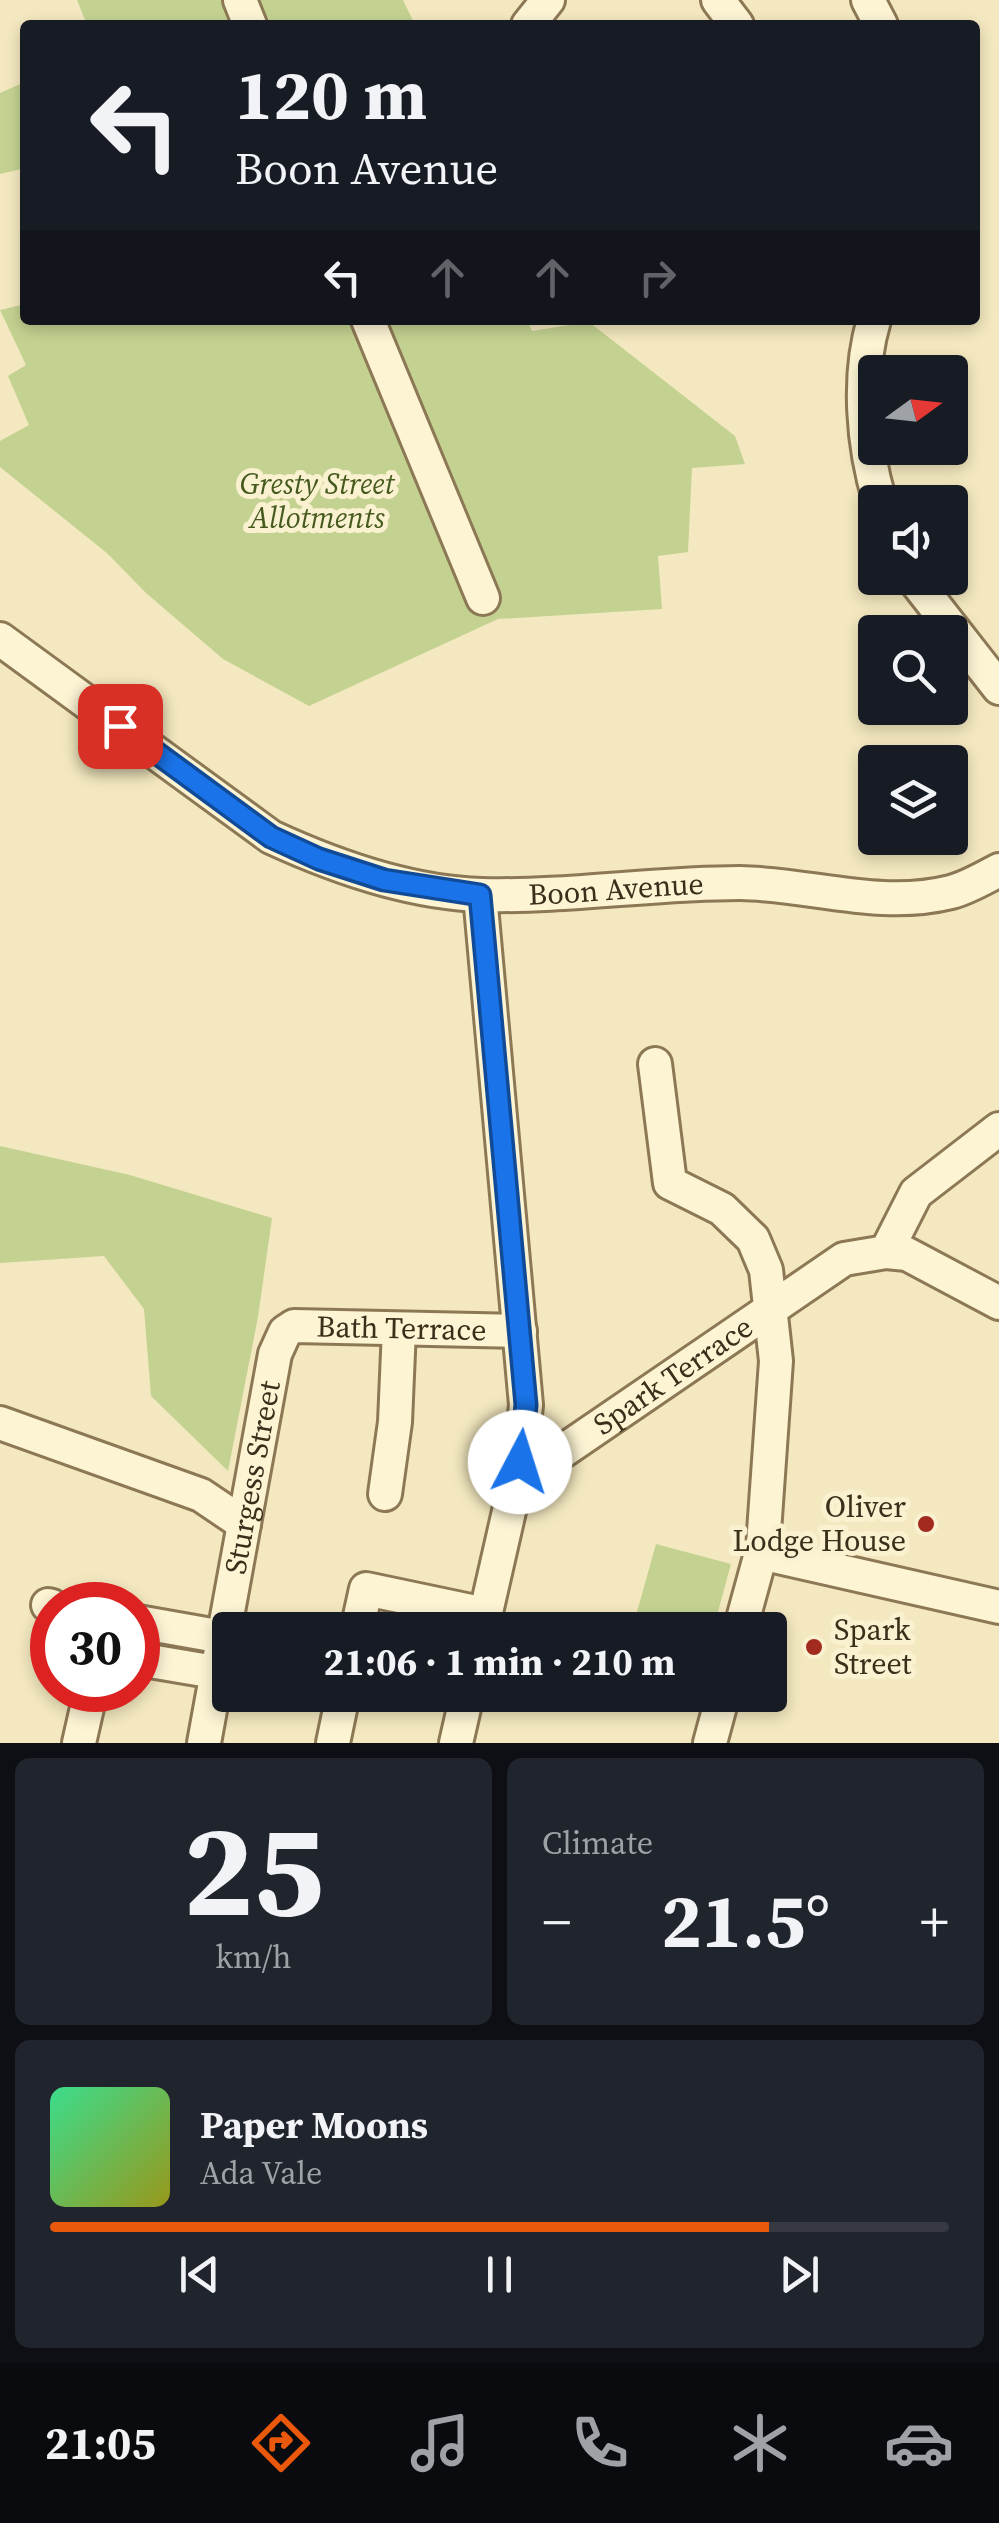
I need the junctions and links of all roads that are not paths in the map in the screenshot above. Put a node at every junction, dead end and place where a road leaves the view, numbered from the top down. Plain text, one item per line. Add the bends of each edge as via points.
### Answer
1 (548, 0) edge
2 (532, 20) edge
3 (370, 325) edge
4 (873, 325) edge
5 (875, 485) edge
6 (926, 595) edge
7 (483, 598) dead end
8 (0, 639) edge
9 (999, 688) edge
10 (999, 870) edge
11 (480, 895) junction
12 (655, 1064) dead end
13 (999, 1129) edge
14 (886, 1252) junction
15 (994, 1296) edge
16 (770, 1307) junction
17 (399, 1329) junction
18 (520, 1330) junction
19 (285, 1332) joint
20 (0, 1423) edge
21 (520, 1462) junction
22 (386, 1494) dead end
23 (244, 1524) junction
24 (761, 1553) junction
25 (999, 1608) edge
26 (228, 1612) edge
27 (361, 1612) edge
28 (448, 1612) edge
29 (486, 1612) edge
30 (745, 1612) edge
31 (160, 1626) edge
32 (212, 1636) edge
33 (160, 1662) edge
34 (212, 1671) edge
35 (212, 1696) edge
36 (85, 1712) edge
37 (339, 1712) edge
38 (463, 1712) edge
39 (718, 1712) edge
40 (78, 1743) edge
41 (204, 1743) edge
42 (333, 1743) edge
43 (456, 1743) edge
44 (710, 1743) edge

1 - 2 street
3 - 7 street
4 - 5 street via 865,414
6 - 9 street
8 - 11 street, Boon Avenue via 271,837 384,880
10 - 11 street, Boon Avenue via 955,892 916,899 742,883
11 - 18 street
12 - 16 street via 670,1183 722,1209 754,1239
13 - 14 street via 916,1193
14 - 15 street via 906,1254
14 - 16 street, Spark Terrace via 844,1259
16 - 21 street, Spark Terrace via 563,1450
16 - 24 street via 776,1360
17 - 18 street, Bath Terrace
17 - 19 street, Bath Terrace via 294,1326
17 - 22 street
18 - 21 street via 526,1405
19 - 23 street, Sturgess Street via 275,1354
20 - 23 street via 200,1495
21 - 29 street
23 - 26 street, Sturgess Street
24 - 25 street
24 - 30 street
27 - 28 street via 366,1589
31 - 32 street
33 - 34 street
35 - 41 street, Sturgess Street
36 - 40 street
37 - 42 street
38 - 43 street
39 - 44 street

